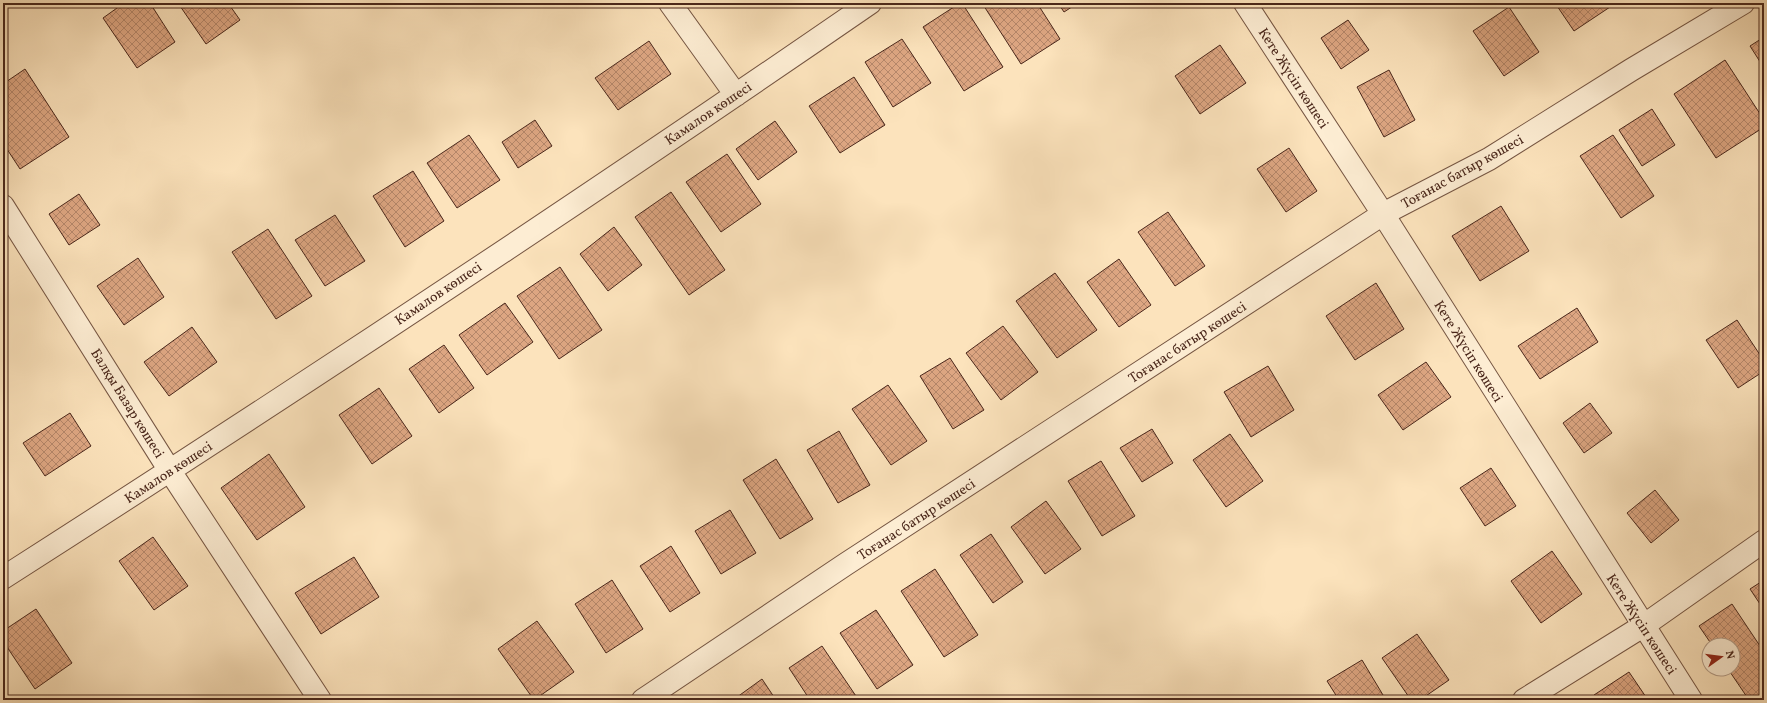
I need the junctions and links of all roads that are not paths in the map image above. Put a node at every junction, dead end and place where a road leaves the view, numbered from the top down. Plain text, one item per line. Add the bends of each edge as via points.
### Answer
1 (670, 3) edge
2 (870, 3) edge
3 (1245, 3) edge
4 (1743, 3) edge
5 (736, 95) junction
6 (3, 206) edge
7 (1383, 214) junction
8 (170, 471) junction
9 (1764, 541) edge
10 (3, 578) edge
11 (1643, 626) junction
12 (320, 700) edge
13 (643, 700) edge
14 (1524, 700) edge
15 (1691, 700) edge

1 - 5 street
2 - 5 street, Камалов көшесі
3 - 7 street, Кете Жүсіп көшесі
4 - 7 street, Тоғанас батыр көшесі via 1489,159
5 - 8 street, Камалов көшесі
6 - 8 street, Балқы Базар көшесі
7 - 11 street, Кете Жүсіп көшесі
7 - 13 street, Тоғанас батыр көшесі via 846,564
8 - 10 street, Камалов көшесі
8 - 12 street, Балқы Базар көшесі
9 - 11 street
11 - 14 street
11 - 15 street, Кете Жүсіп көшесі

